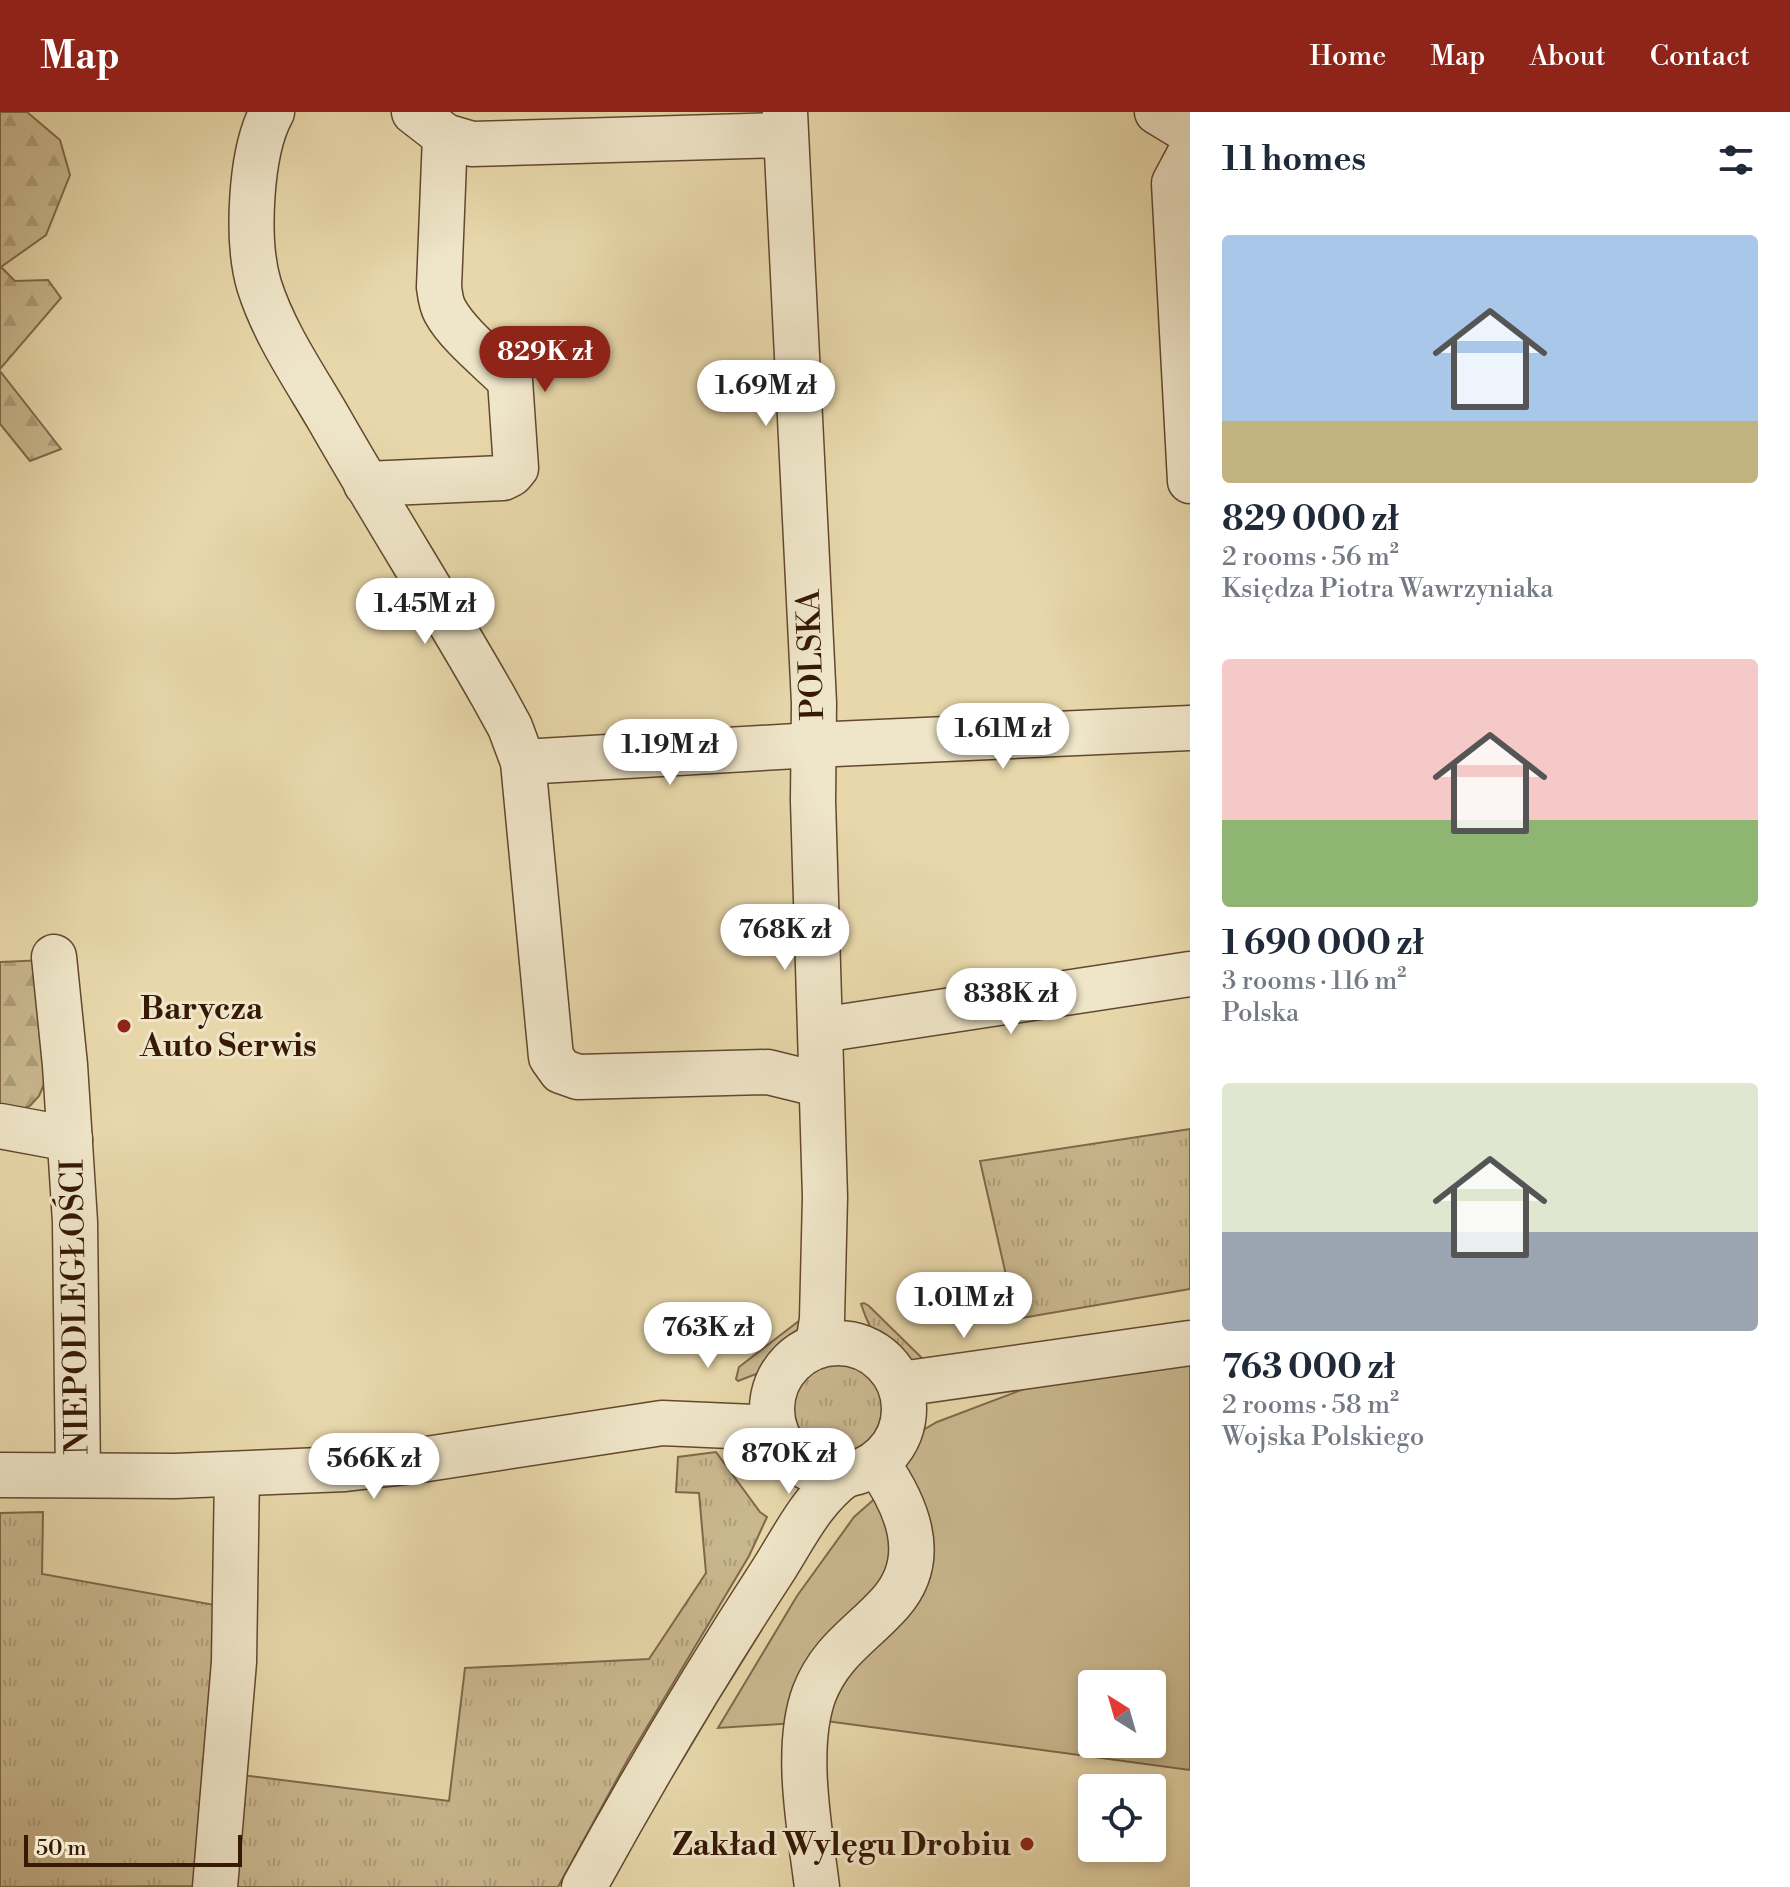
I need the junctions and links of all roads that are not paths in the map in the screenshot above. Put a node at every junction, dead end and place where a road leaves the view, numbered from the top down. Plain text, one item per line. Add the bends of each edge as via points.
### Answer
1 (272, 112) edge
2 (1157, 112) edge
3 (429, 124) edge
4 (785, 124) edge
5 (1190, 132) edge
6 (1190, 153) edge
7 (1190, 481) edge
8 (366, 484) junction
9 (1190, 728) edge
10 (813, 745) junction
11 (523, 762) junction
12 (54, 957) dead end
13 (1190, 974) edge
14 (821, 1030) junction
15 (821, 1085) junction
16 (0, 1126) edge
17 (70, 1139) junction
18 (825, 1197) junction
19 (1190, 1343) edge
20 (818, 1345) junction
21 (1037, 1366) junction
22 (888, 1369) junction
23 (778, 1382) junction
24 (662, 1423) junction
25 (903, 1427) junction
26 (785, 1448) junction
27 (861, 1469) junction
28 (237, 1474) junction
29 (0, 1475) edge
30 (78, 1475) junction
31 (733, 1629) junction
32 (215, 1887) edge
33 (584, 1887) edge
34 (817, 1887) edge

1 - 8 street via 255,171 251,225 258,282 273,322
2 - 5 street
3 - 4 street via 472,144
3 - 8 street via 442,302 458,327 510,380 516,468 503,478
4 - 10 street, POLSKA
6 - 7 street via 1174,183
8 - 11 street via 493,696
9 - 10 street
10 - 11 street
10 - 14 street, POLSKA
11 - 15 street via 551,1057 561,1071 578,1077 768,1072
12 - 17 street, NIEPODLEGŁOŚCI
13 - 14 street
14 - 15 street, POLSKA
15 - 18 street, POLSKA
16 - 17 street, NIEPODLEGŁOŚCI
17 - 30 street, NIEPODLEGŁOŚCI
18 - 20 street, POLSKA
18 - 22 street, POLSKA via 857,1318
19 - 21 street
20 - 22 street via 858,1345
20 - 23 street via 794,1360
21 - 22 street
21 - 25 street via 924,1413
22 - 25 street via 905,1406
23 - 24 street
23 - 26 street via 773,1421
24 - 26 street via 754,1427
24 - 28 street via 373,1467
25 - 27 street via 890,1452
26 - 27 street via 806,1467 825,1474
26 - 31 street via 763,1561
27 - 31 street via 825,1493 808,1514
27 - 34 street via 897,1494 912,1549 900,1590 829,1663 813,1696 806,1721 805,1785
28 - 30 street
28 - 32 street via 234,1662
29 - 30 street
31 - 33 street

